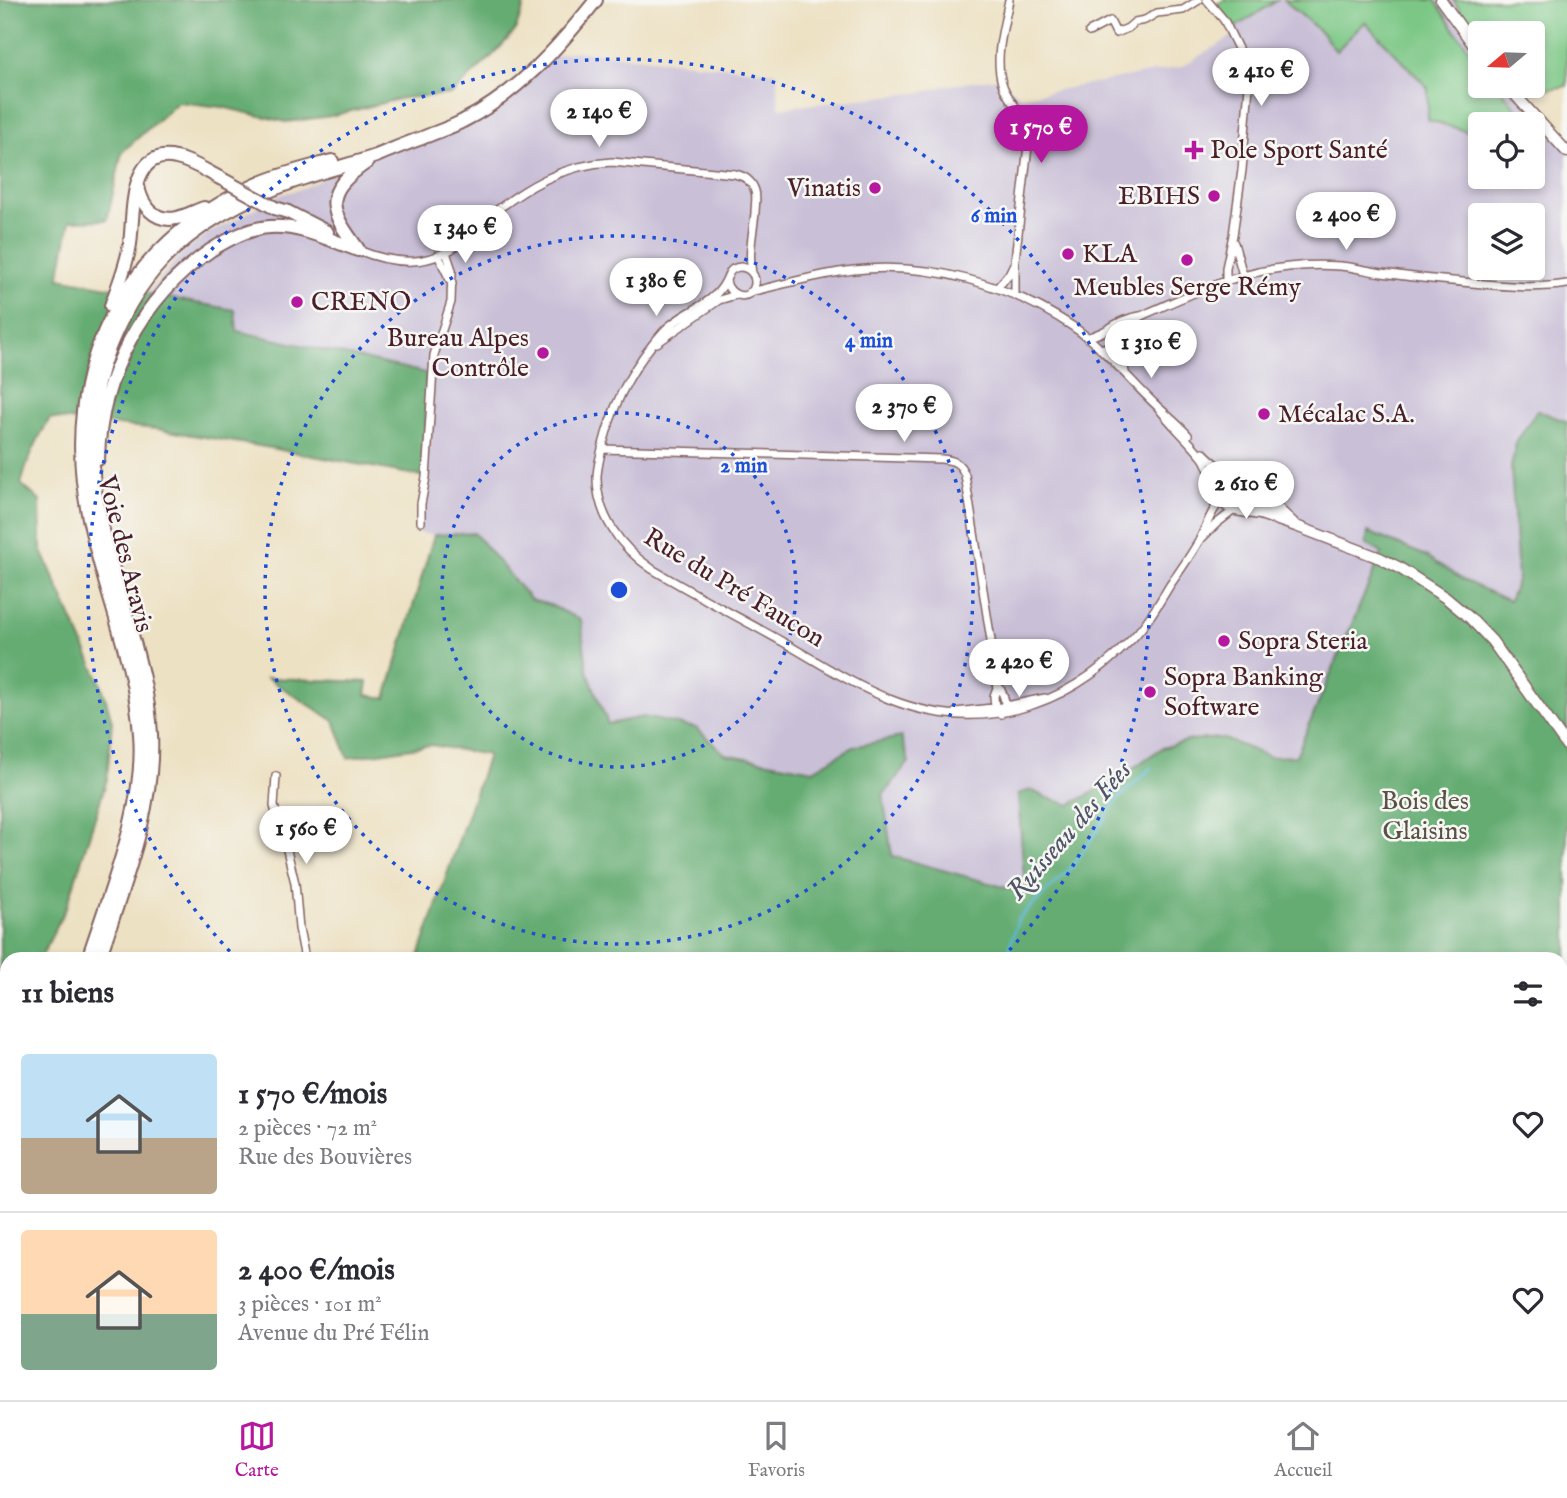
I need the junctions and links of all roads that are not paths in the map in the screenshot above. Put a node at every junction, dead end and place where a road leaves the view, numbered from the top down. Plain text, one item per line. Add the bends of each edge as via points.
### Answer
1 (596, 0) edge
2 (1009, 0) edge
3 (1199, 0) edge
4 (1207, 0) edge
5 (1441, 0) edge
6 (1089, 32) dead end
7 (1468, 37) edge
8 (1518, 98) edge
9 (422, 138) junction
10 (1567, 152) edge
11 (374, 157) junction
12 (138, 182) junction
13 (243, 191) junction
14 (275, 208) junction
15 (288, 228) junction
16 (1233, 235) junction
17 (750, 247) junction
18 (358, 250) junction
19 (442, 254) junction
20 (1015, 260) junction
21 (738, 267) junction
22 (1243, 275) junction
23 (754, 276) junction
24 (726, 281) junction
25 (1226, 281) junction
26 (1567, 284) edge
27 (774, 287) junction
28 (997, 288) junction
29 (750, 292) junction
30 (737, 295) junction
31 (1015, 295) junction
32 (1141, 316) junction
33 (1107, 331) junction
34 (1087, 338) junction
35 (99, 342) junction
36 (1119, 342) junction
37 (650, 348) junction
38 (1100, 349) junction
39 (1125, 372) junction
40 (1157, 406) junction
41 (602, 449) junction
42 (1243, 490) junction
43 (1222, 499) junction
44 (1235, 510) junction
45 (100, 520) junction
46 (421, 522) dead end
47 (1296, 526) junction
48 (1199, 541) junction
49 (1001, 709) junction
50 (1567, 746) edge
51 (276, 776) dead end
52 (90, 952) edge
53 (101, 952) edge
54 (304, 952) edge

1 - 9 highway, Voie des Aravis via 520,84 479,112
2 - 20 street via 999,60 1001,82 1024,118 1029,137
3 - 6 street via 1116,33 1110,21
4 - 16 street via 1224,20 1247,67 1242,170
5 - 7 street
8 - 10 street
9 - 11 highway, Voie des Aravis
9 - 13 highway, Voie des Aravis via 280,175
11 - 18 highway via 344,179 335,198 338,221
11 - 45 highway, Voie des Aravis via 242,202 188,237 152,274 113,338 94,399 92,466
12 - 13 highway via 147,208 169,219
12 - 14 highway, bridge via 146,166 173,157
12 - 35 highway via 128,257
13 - 35 highway, Voie des Aravis via 195,220 168,243 126,291
14 - 15 highway
14 - 18 highway
15 - 18 highway
15 - 45 highway via 259,229 216,247 174,280 139,324 117,366 104,409
16 - 22 street
16 - 25 street
17 - 19 street via 756,193 744,177 612,162 574,168 539,181
17 - 21 street
17 - 23 street
18 - 19 street via 401,262
19 - 46 street via 452,270 452,285 434,355
20 - 28 street
20 - 31 street
21 - 23 street
21 - 24 street
22 - 25 street
22 - 26 street via 1294,266 1342,266 1494,285
23 - 27 street
23 - 29 street
24 - 30 street
24 - 37 street, Rue du Pré Faucon via 715,295 664,329
25 - 32 street
27 - 28 street via 814,276 887,269 935,272
27 - 29 street
28 - 31 street
29 - 30 street
30 - 37 street, Rue du Pré Faucon via 719,300
31 - 34 street
32 - 33 street via 1118,322
32 - 36 street
33 - 34 street
33 - 38 street
34 - 38 street
35 - 52 highway, Voie des Aravis via 83,403 82,477 96,550 133,682 141,764 131,824
36 - 38 street
36 - 39 street
37 - 41 street, Rue du Pré Faucon via 627,381
38 - 39 street
39 - 40 street
40 - 42 street
40 - 43 street via 1202,457
41 - 49 street, Rue du Pré Faucon via 597,476 601,504 617,537 642,563 869,690 908,706 947,713
41 - 49 street via 957,462 965,475 998,685 994,696
42 - 43 street via 1228,487
42 - 44 street via 1245,502
42 - 47 street via 1254,501 1279,510
43 - 44 street
43 - 48 street, Rue du Pré Faucon
44 - 47 street
44 - 48 street, Rue du Pré Faucon
45 - 53 highway, Voie des Aravis via 143,677 151,751 146,805
47 - 50 street via 1380,558 1446,598 1493,641
48 - 49 street, Rue du Pré Faucon via 1132,640 1092,675 1052,696
51 - 54 street via 274,806 295,883

